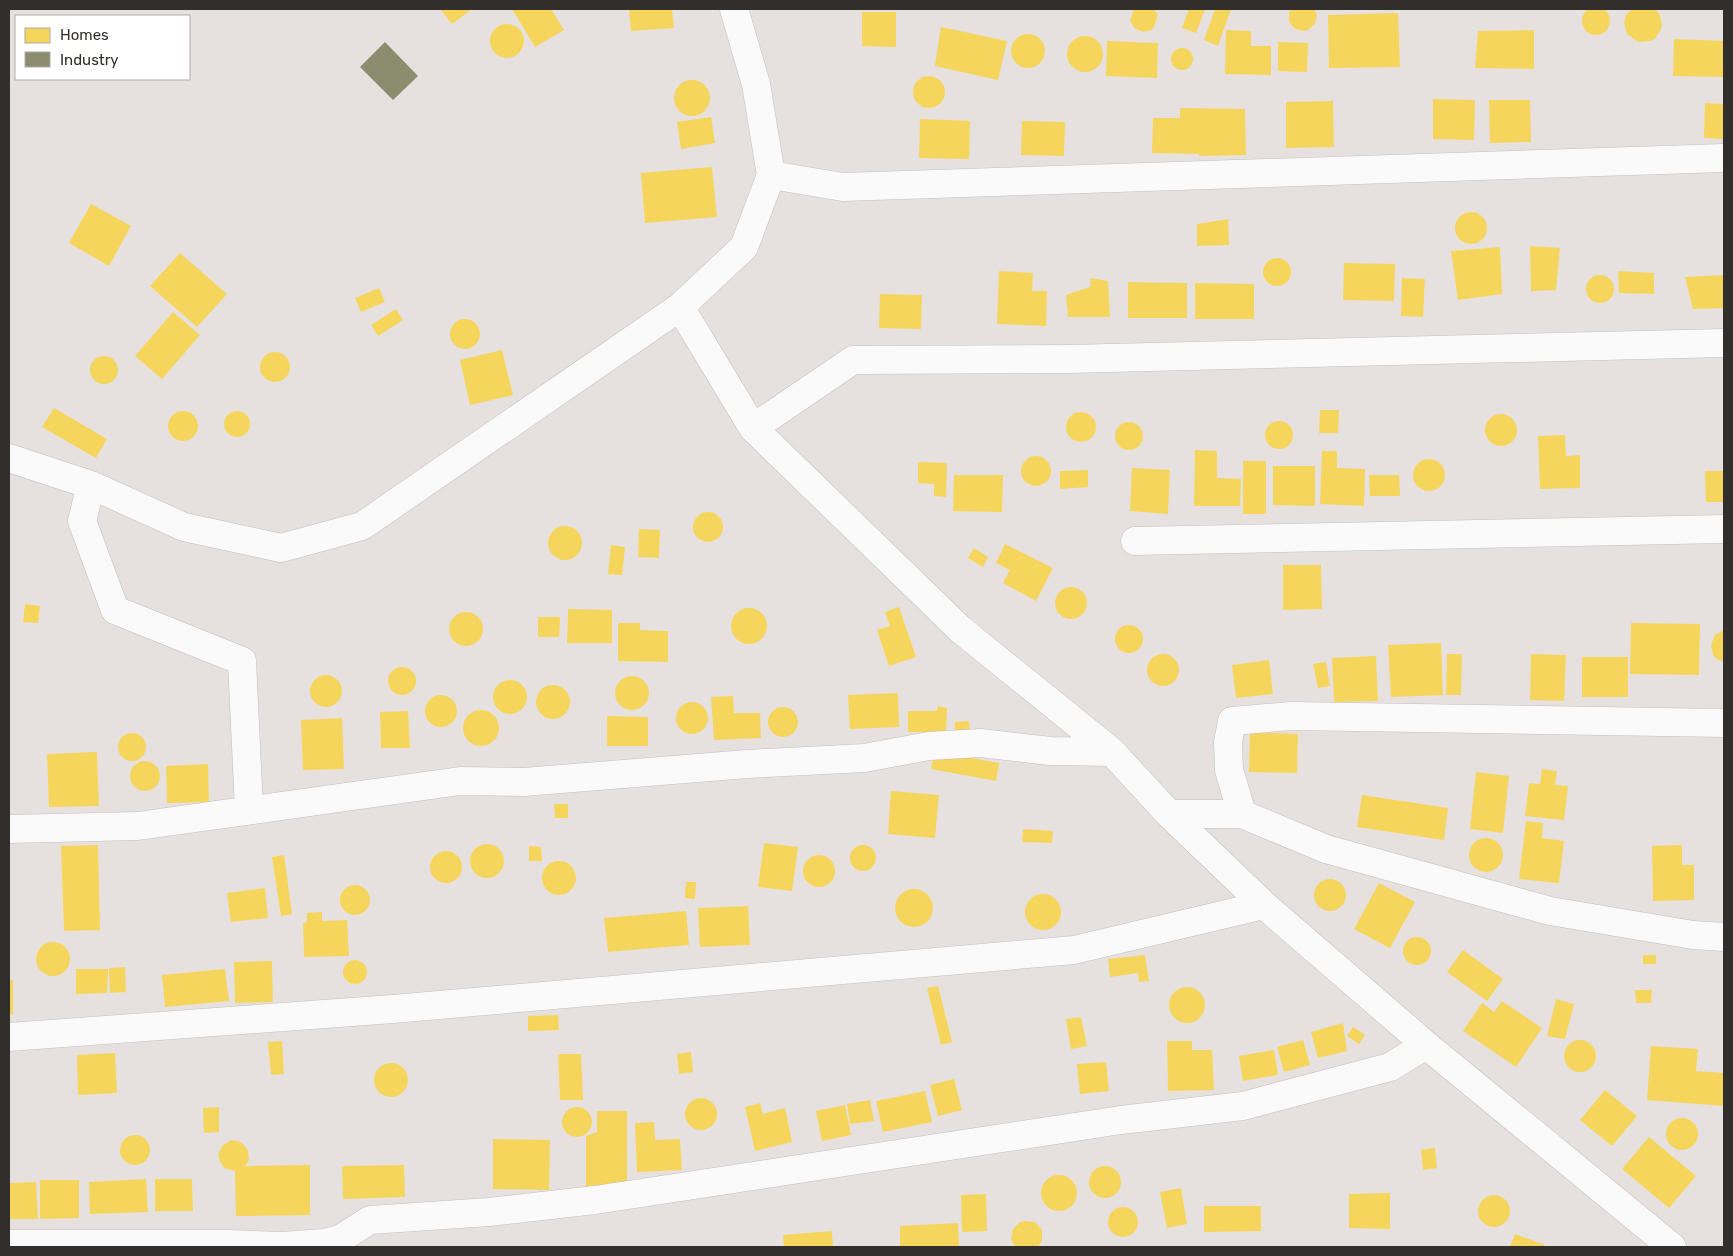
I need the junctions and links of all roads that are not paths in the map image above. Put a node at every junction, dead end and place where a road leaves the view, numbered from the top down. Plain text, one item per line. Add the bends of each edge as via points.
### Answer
1 (734, 9) edge
2 (1724, 158) edge
3 (770, 175) junction
4 (680, 307) junction
5 (1724, 343) edge
6 (753, 428) junction
7 (9, 458) edge
8 (91, 485) junction
9 (1724, 530) edge
10 (1135, 541) dead end
11 (1724, 723) edge
12 (1112, 752) junction
13 (249, 810) junction
14 (1168, 814) junction
15 (1242, 814) junction
16 (9, 828) edge
17 (1264, 905) junction
18 (1724, 937) edge
19 (9, 1037) edge
20 (1426, 1045) junction
21 (340, 1243) edge
22 (9, 1244) edge
23 (255, 1246) edge
24 (1672, 1247) edge

1 - 3 street via 756,84
2 - 3 street via 843,187
3 - 4 street via 744,247
4 - 6 street
4 - 8 street via 362,526 281,548 184,527
5 - 6 street via 1068,359 853,360
6 - 12 street via 960,629
7 - 8 street
8 - 13 street via 82,521 114,610 242,661
9 - 10 street
11 - 15 street via 1291,716 1232,721 1228,742 1229,770
12 - 13 street via 1050,751 982,743 929,746 864,758 524,782 460,781
12 - 14 street
13 - 16 street via 138,826
14 - 15 street
14 - 17 street
15 - 18 street via 1326,849 1550,911 1693,935
17 - 19 street via 1074,950 403,1008
17 - 20 street
20 - 21 street via 1390,1067 1243,1106 1121,1120 595,1200 489,1212 370,1220
20 - 24 street
21 - 23 street
22 - 23 street

